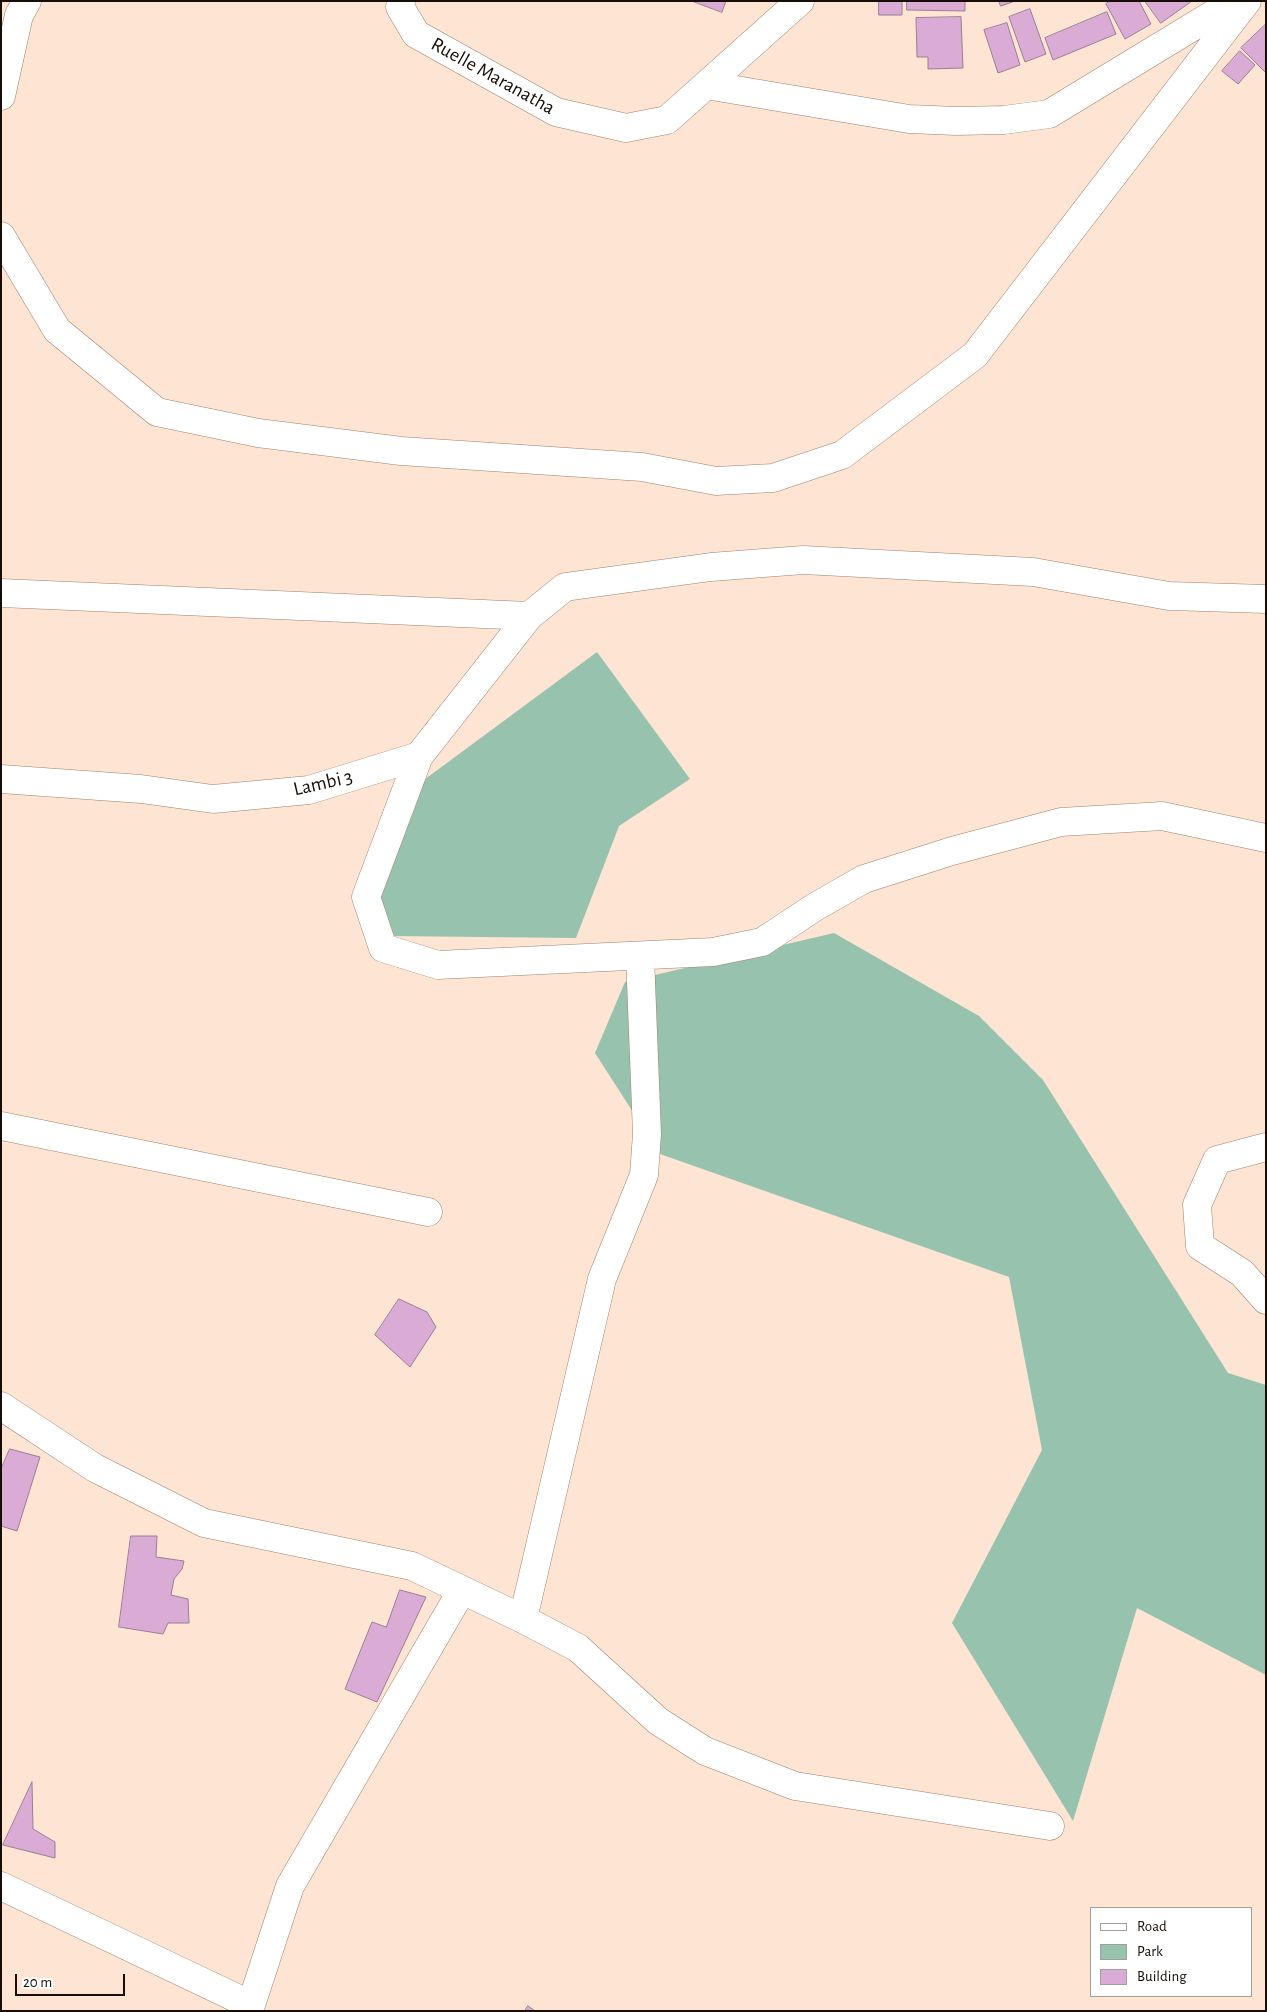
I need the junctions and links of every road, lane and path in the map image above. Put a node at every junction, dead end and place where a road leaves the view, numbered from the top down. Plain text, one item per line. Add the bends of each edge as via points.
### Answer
1 (28, 1) edge
2 (401, 1) edge
3 (800, 1) edge
4 (1235, 1) edge
5 (1247, 1) edge
6 (706, 85) junction
7 (1, 96) edge
8 (1, 236) edge
9 (1, 593) edge
10 (1266, 599) edge
11 (529, 616) junction
12 (419, 756) junction
13 (1, 779) edge
14 (1266, 838) edge
15 (640, 956) junction
16 (1, 1126) edge
17 (1266, 1146) edge
18 (428, 1212) dead end
19 (1266, 1300) edge
20 (1, 1406) edge
21 (462, 1590) junction
22 (523, 1619) junction
23 (1050, 1826) dead end
24 (1, 1886) edge
25 (250, 2008) edge

1 - 7 street via 19,15
2 - 6 street, Ruelle Maranatha via 400,7 416,34 556,112 626,128 667,120
3 - 6 street, Ruelle Maranatha
4 - 6 street via 1049,114 1004,120 909,119
5 - 8 street via 975,355 842,455 773,478 716,481 642,467 401,451 258,433 157,412 57,330
9 - 11 street
10 - 11 street via 1169,596 1033,572 803,560 711,567 564,587
11 - 12 street
12 - 13 street, Lambi 3 via 309,790 213,799 141,789
12 - 15 street via 366,897 383,948 438,965
14 - 15 street via 1162,816 1061,822 864,879 762,942 713,952
15 - 22 street via 647,1134 644,1174 602,1279
16 - 18 street
17 - 19 street via 1217,1160 1197,1205 1200,1246 1242,1273
20 - 21 street via 95,1468 204,1523 412,1566
21 - 22 street
21 - 25 street via 290,1886
22 - 23 street via 578,1648 658,1721 704,1751 795,1786
24 - 25 street

